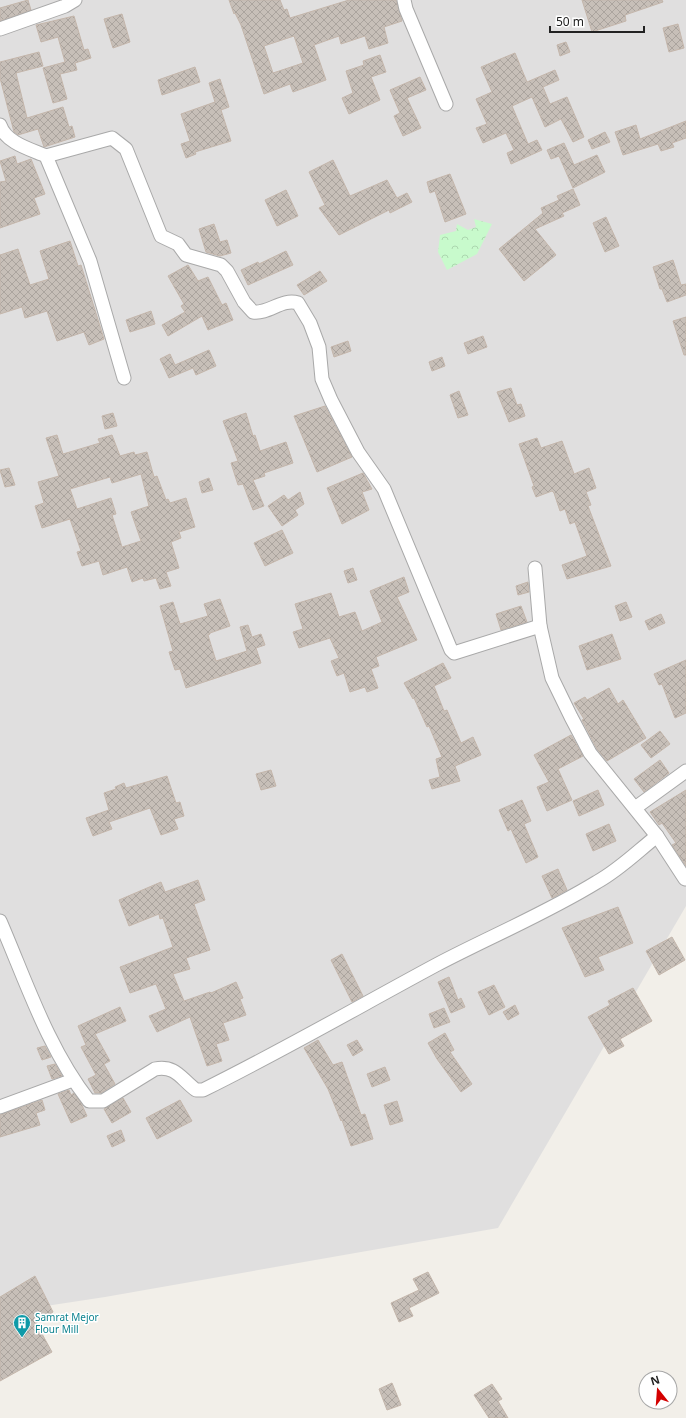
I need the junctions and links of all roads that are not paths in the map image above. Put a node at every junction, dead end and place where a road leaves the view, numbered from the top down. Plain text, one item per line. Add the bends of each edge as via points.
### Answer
1 (75, 0) edge
2 (404, 0) edge
3 (0, 29) edge
4 (446, 104) dead end
5 (0, 125) edge
6 (46, 156) junction
7 (124, 378) dead end
8 (534, 568) dead end
9 (540, 626) junction
10 (686, 771) edge
11 (635, 808) junction
12 (658, 836) junction
13 (685, 879) edge
14 (0, 921) edge
15 (72, 1080) junction
16 (0, 1107) edge

1 - 3 street
2 - 4 street
5 - 6 street via 2,132 13,142
6 - 7 street via 90,261
6 - 9 street via 112,138 126,149 161,236 178,244 186,255 221,266 227,271 244,302 253,312 287,302 298,303 310,323 319,348 322,379 331,400 358,452 384,489 454,653
8 - 9 street
9 - 11 street via 552,678 571,717 590,753
10 - 11 street
11 - 12 street
12 - 13 street
12 - 15 street via 599,882 354,1008 265,1059 203,1090 196,1090 165,1067 156,1069 103,1101 96,1102 89,1101
14 - 15 street via 49,1035
15 - 16 street

